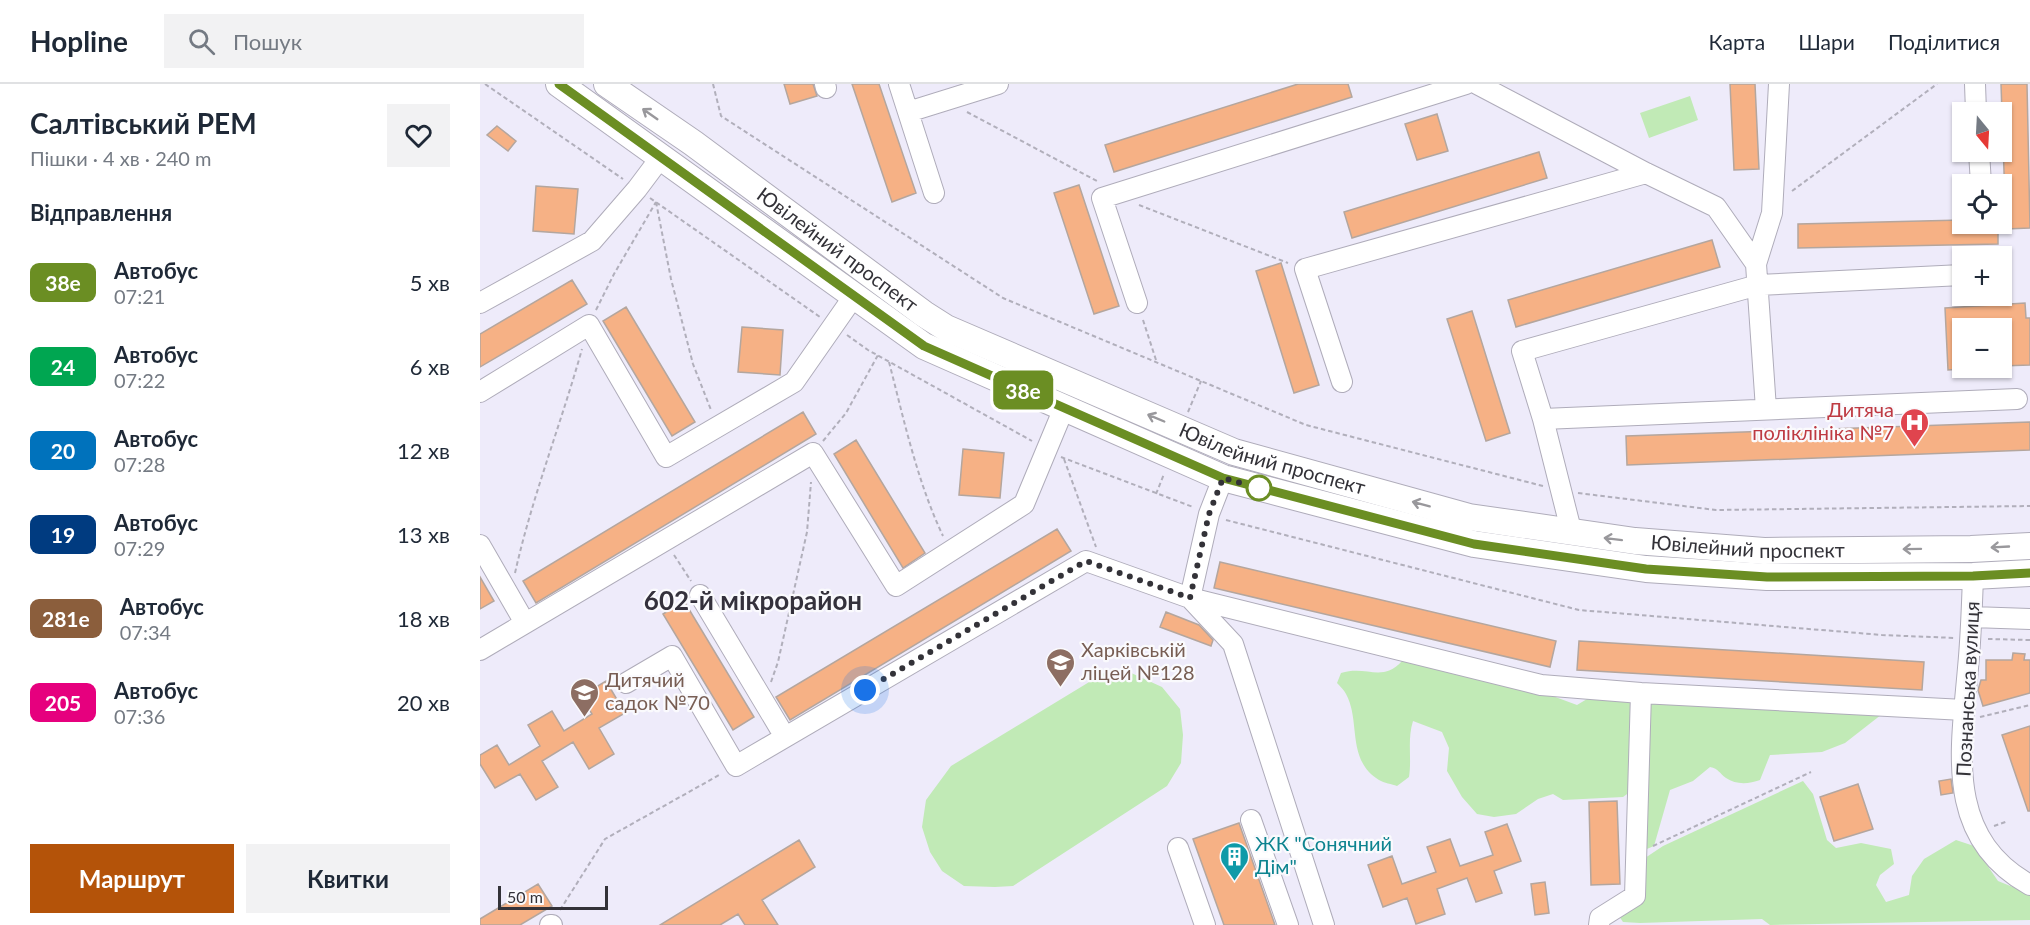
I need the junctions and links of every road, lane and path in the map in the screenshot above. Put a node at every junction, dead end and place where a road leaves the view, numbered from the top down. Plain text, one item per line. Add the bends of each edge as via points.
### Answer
1 (559, 84) edge
2 (607, 84) edge
3 (899, 84) edge
4 (998, 84) edge
5 (1466, 84) edge
6 (1477, 84) edge
7 (1779, 84) edge
8 (1937, 84) edge
9 (1975, 84) edge
10 (946, 100) junction
11 (1976, 102) edge
12 (908, 112) junction
13 (661, 157) junction
14 (1646, 173) junction
15 (934, 193) dead end
16 (1115, 194) junction
17 (1772, 205) junction
18 (1756, 264) junction
19 (1305, 269) junction
20 (1952, 275) edge
21 (1758, 285) junction
22 (854, 296) junction
23 (480, 303) edge
24 (1137, 303) joint
25 (589, 325) junction
26 (878, 356) dead end
27 (1156, 361) dead end
28 (889, 362) dead end
29 (1201, 380) dead end
30 (1342, 382) dead end
31 (480, 392) edge
32 (2017, 399) dead end
33 (1064, 408) junction
34 (1766, 409) junction
35 (1187, 415) dead end
36 (1543, 419) junction
37 (717, 427) junction
38 (1234, 452) junction
39 (813, 453) junction
40 (1064, 459) dead end
41 (1165, 471) dead end
42 (1223, 478) junction
43 (1156, 494) dead end
44 (1572, 534) junction
45 (664, 541) junction
46 (480, 545) edge
47 (2030, 546) edge
48 (950, 552) junction
49 (1096, 565) junction
50 (2030, 573) edge
51 (1973, 576) junction
52 (700, 595) joint
53 (510, 597) junction
54 (1190, 598) junction
55 (1972, 616) junction
56 (2030, 619) edge
57 (525, 623) junction
58 (480, 650) edge
59 (626, 683) dead end
60 (1641, 693) junction
61 (764, 702) junction
62 (2030, 705) edge
63 (1971, 709) junction
64 (785, 737) junction
65 (736, 766) junction
66 (1811, 772) dead end
67 (1251, 820) dead end
68 (2008, 821) dead end
69 (1989, 827) dead end
70 (1178, 848) dead end
71 (1636, 854) junction
72 (2030, 885) edge
73 (551, 925) edge
74 (1205, 925) edge
75 (1288, 925) edge
76 (1324, 925) edge
77 (1599, 925) edge

1 - 13 main road, Ювілейний проспект
38 -> 2 main road, Ювілейний проспект via 946,328
3 - 12 street
4 - 10 street
5 - 16 street
6 - 14 street
7 - 17 street
8 - 17 path
9 - 11 street
10 - 12 street
10 - 16 path
12 - 15 street
13 - 22 main road, Ювілейний проспект
13 - 23 street via 592,241
14 - 18 street via 1716,207
14 - 19 street
16 - 19 path
16 - 24 street via 1102,198
17 - 18 street
18 - 21 street
19 - 30 street
20 - 21 street
21 - 34 street
21 - 36 street via 1522,351
22 - 33 main road, Ювілейний проспект via 924,346
22 - 37 street via 794,382
24 - 27 path
25 - 31 street
25 - 37 street via 666,457
25 - 37 path via 656,202 693,364
25 - 53 path via 534,497
26 - 39 path via 846,412
28 - 48 path via 932,512
29 - 35 path
32 - 34 street
33 - 42 main road, Ювілейний проспект
33 - 48 street via 1024,504
34 - 36 street
36 - 44 street
38 - 42 main road
44 -> 38 main road, Ювілейний проспект via 1469,517
39 - 45 street
39 - 48 street via 896,586
39 - 61 path via 807,532 778,662
40 - 49 path via 1096,543
41 - 43 path
42 - 51 main road, Ювілейний проспект via 1474,544 1646,569 1767,577
42 - 54 street via 1209,514
47 -> 44 main road, Ювілейний проспект via 1764,551
45 - 52 path
45 - 57 street
46 - 53 street
49 - 54 street
49 - 64 street via 1086,561
50 - 51 main road, Ювілейний проспект
51 - 55 street, Познанська вулиця
52 - 61 street
53 - 57 street
54 - 60 street via 1541,685
54 - 76 street via 1233,644
55 - 56 street
55 - 63 street, Познанська вулиця
57 - 58 street
59 - 65 street via 672,656
60 - 63 street
60 - 71 street
61 - 64 street
62 - 63 path via 1981,718
63 - 72 street, Познанська вулиця via 1962,780 1971,815 1989,853 2005,870
64 - 65 street
65 - 73 path via 605,839
66 - 71 path
67 - 75 street
68 - 69 path
70 - 74 street
71 - 77 street via 1635,896 1600,918

